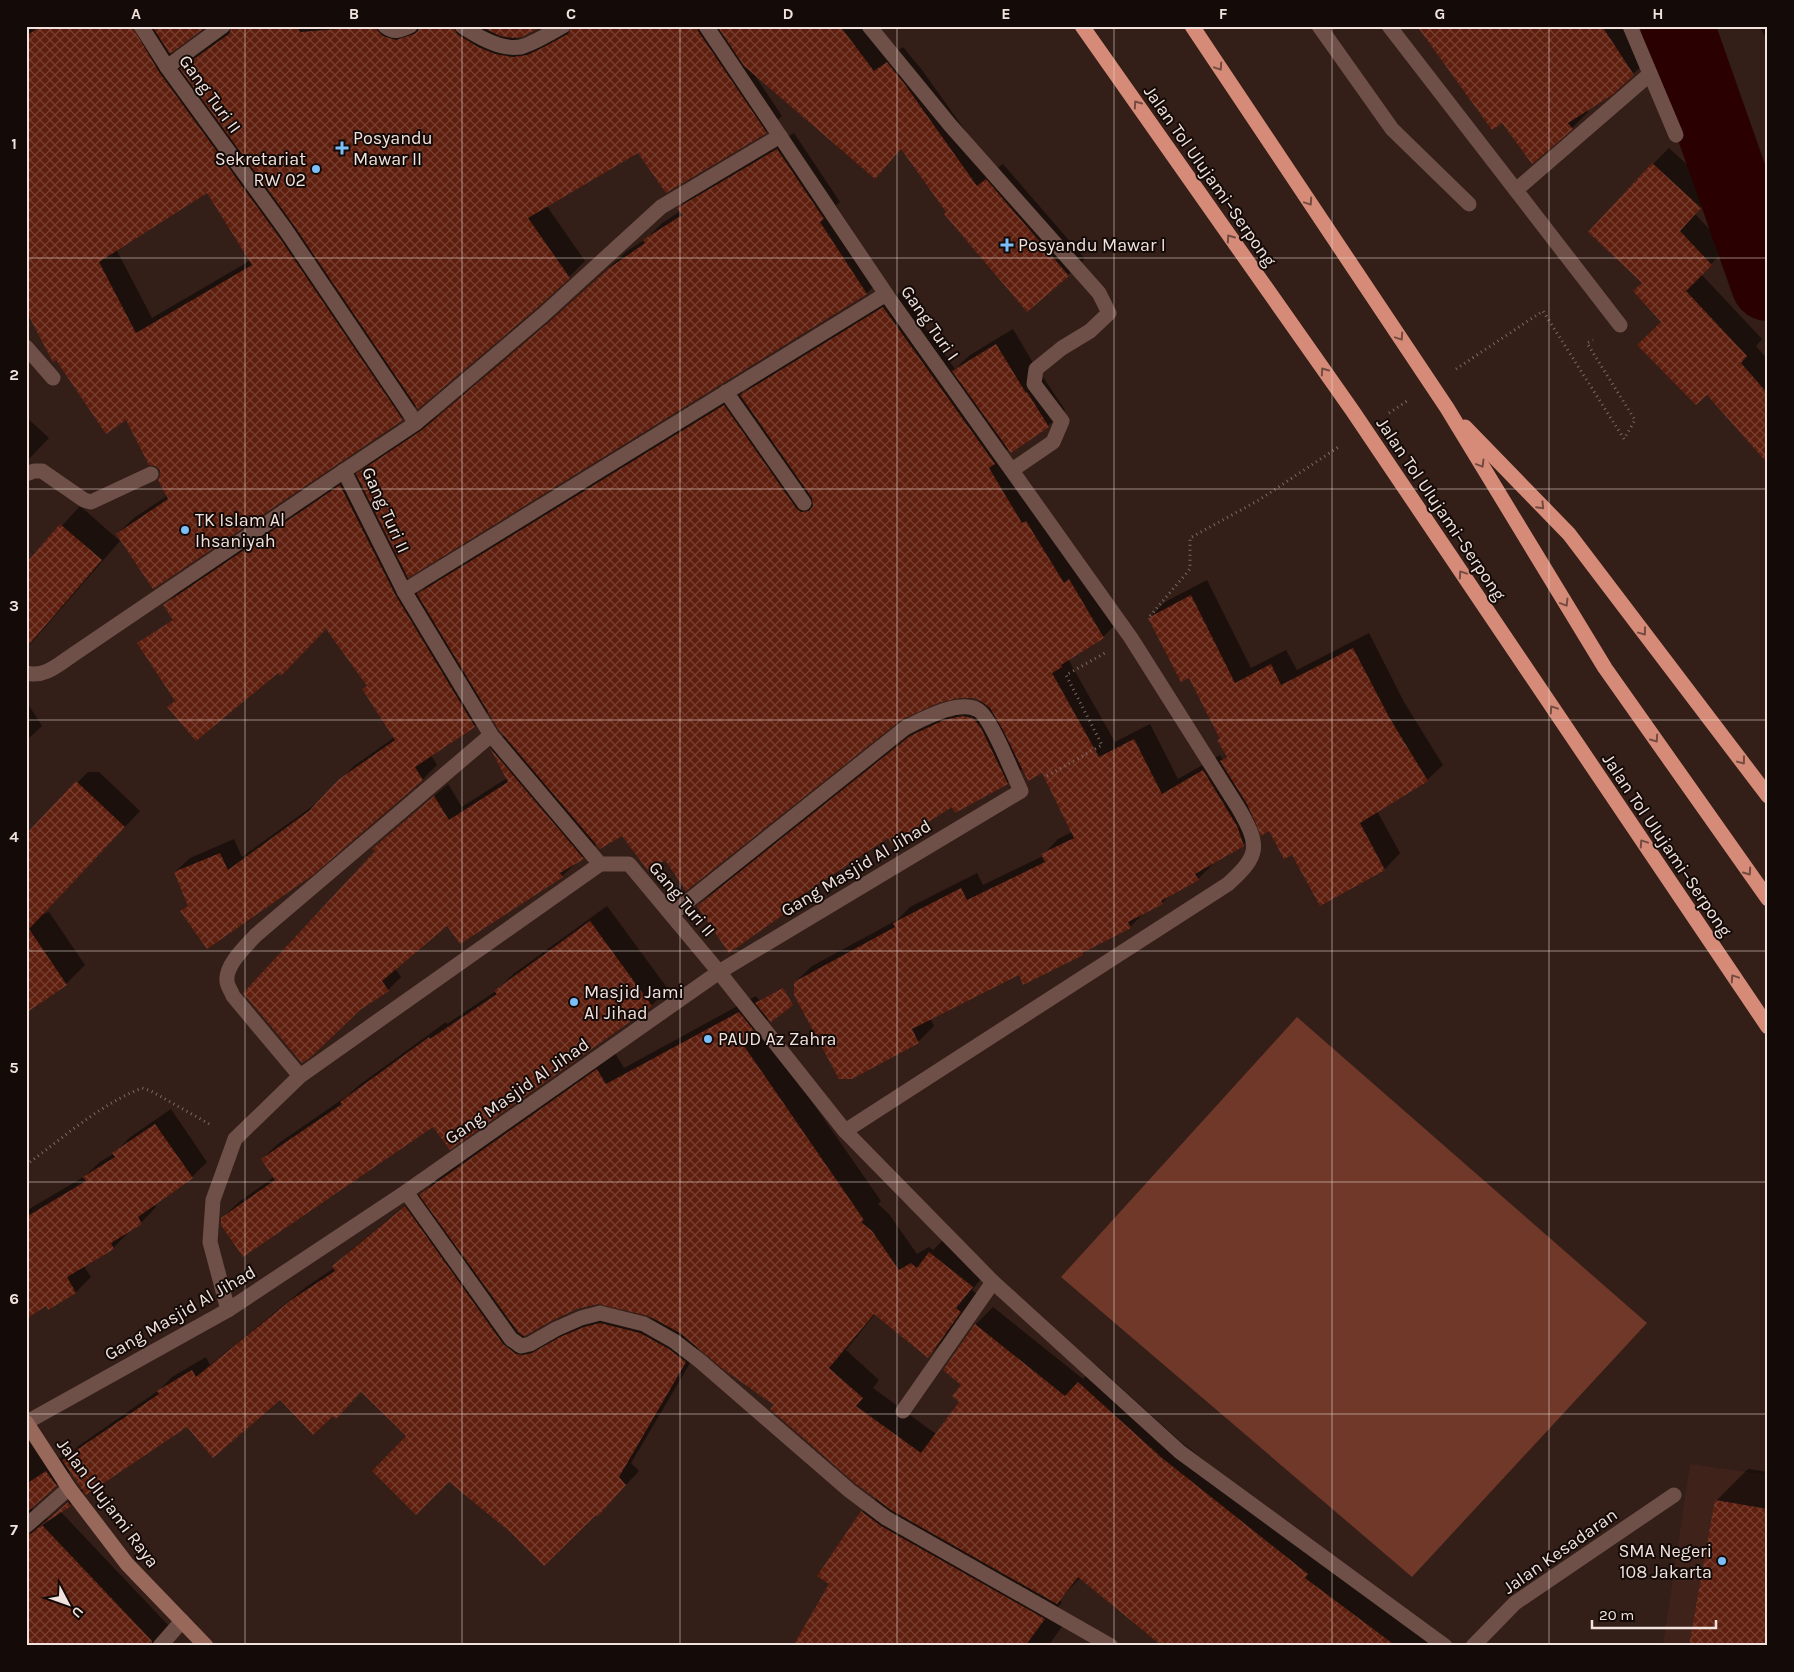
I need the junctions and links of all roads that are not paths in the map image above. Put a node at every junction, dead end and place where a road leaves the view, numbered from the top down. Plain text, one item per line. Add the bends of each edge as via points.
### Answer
1 (141, 26) edge
2 (223, 26) edge
3 (385, 26) edge
4 (410, 26) edge
5 (462, 26) edge
6 (563, 26) edge
7 (706, 26) edge
8 (869, 26) edge
9 (1082, 26) edge
10 (1192, 26) edge
11 (1319, 26) edge
12 (1388, 26) edge
13 (1630, 26) edge
14 (167, 67) junction
15 (1650, 74) junction
16 (1676, 135) dead end
17 (780, 136) junction
18 (1516, 190) junction
19 (1469, 204) dead end
20 (886, 294) junction
21 (1620, 325) road end
22 (26, 347) edge
23 (54, 378) dead end
24 (726, 392) junction
25 (1447, 408) junction
26 (416, 423) junction
27 (1012, 470) junction
28 (344, 471) junction
29 (26, 474) edge
30 (150, 474) dead end
31 (804, 503) dead end
32 (404, 591) junction
33 (26, 672) edge
34 (491, 735) junction
35 (1768, 796) edge
36 (600, 864) junction
37 (1768, 899) edge
38 (672, 914) junction
39 (719, 972) junction
40 (1766, 1025) edge
41 (300, 1076) junction
42 (845, 1132) junction
43 (406, 1192) junction
44 (993, 1282) junction
45 (228, 1310) junction
46 (904, 1412) dead end
47 (26, 1422) edge
48 (68, 1488) junction
49 (1674, 1495) dead end
50 (26, 1526) edge
51 (182, 1622) junction
52 (160, 1646) edge
53 (206, 1646) edge
54 (1111, 1646) edge
55 (1445, 1646) edge
56 (1474, 1646) edge

1 - 14 street, Gang Turi II
2 - 14 street
3 - 4 street via 396,32
5 - 6 street via 492,42 522,47
7 - 17 street, Gang Turi I
8 - 27 street via 950,125 1099,293 1109,313 1036,370 1034,384 1062,421 1053,442
40 -> 9 highway, Jalan Tol Ulujami–Serpong via 1352,410
10 -> 25 highway
11 - 19 street via 1392,129
12 - 18 street
13 - 15 street
14 - 26 street, Gang Turi II
15 - 16 street
15 - 18 street
17 - 20 street, Gang Turi I
17 - 26 street via 661,207
18 - 21 street
20 - 24 street
20 - 27 street, Gang Turi I
22 - 23 street
24 - 31 street
24 - 32 street
25 -> 35 highway via 1568,534
25 -> 37 highway via 1605,668
26 - 28 street, Gang Turi II
27 - 42 street, Gang Turi I via 1131,638 1252,832 1255,848 1251,860 1228,884
28 - 32 street, Gang Turi II
28 - 33 street via 44,673
29 - 30 street via 42,471 91,502
32 - 34 street, Gang Turi II
34 - 36 street, Gang Turi II
34 - 41 street via 256,935 230,965 227,981 234,996
36 - 38 street, Gang Turi II via 629,864
36 - 41 street
38 - 39 street, Gang Turi II
38 - 39 street, Gang Masjid Al Jihad via 906,728 962,706 978,710 989,722 1021,791
39 - 42 street, Gang Turi II
39 - 43 street, Gang Masjid Al Jihad
41 - 45 street via 235,1139 213,1200 210,1242
42 - 44 street, Gang Turi II
43 - 45 street, Gang Masjid Al Jihad
43 - 54 street via 516,1344 530,1344 556,1329 600,1313 644,1324 700,1361 850,1492 886,1518
44 - 46 street
44 - 55 street, Gang Turi II via 1180,1452
45 - 47 street, Gang Masjid Al Jihad
47 - 48 street, Jalan Ulujami Raya
48 - 50 street
48 - 51 street, Jalan Ulujami Raya via 127,1564
49 - 56 street, Jalan Kesadaran via 1515,1603
51 - 52 street
51 - 53 street, Jalan Ulujami Raya

